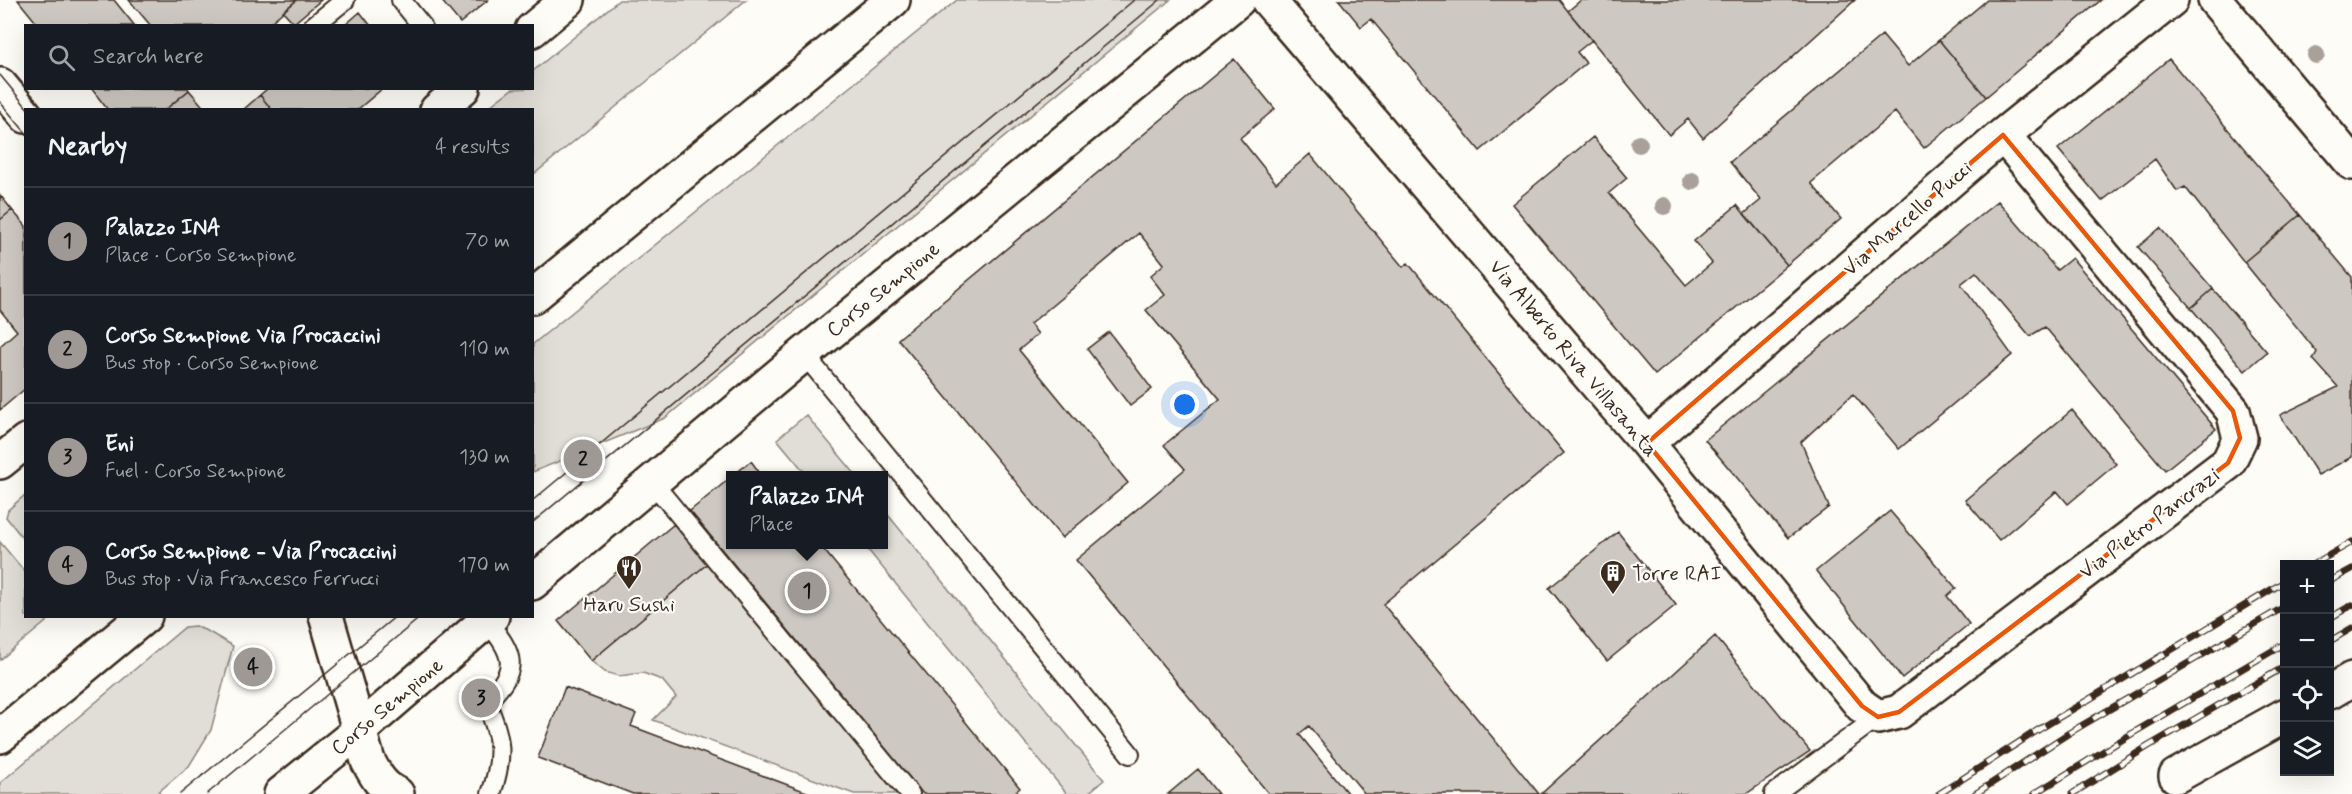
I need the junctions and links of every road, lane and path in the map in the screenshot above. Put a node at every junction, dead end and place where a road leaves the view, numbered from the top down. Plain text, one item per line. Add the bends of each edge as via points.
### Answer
1 (345, 0) edge
2 (401, 0) edge
3 (568, 0) edge
4 (893, 0) edge
5 (1238, 0) edge
6 (1268, 0) edge
7 (2171, 0) edge
8 (2215, 0) edge
9 (315, 24) edge
10 (420, 24) edge
11 (534, 28) edge
12 (0, 85) edge
13 (461, 90) edge
14 (439, 108) edge
15 (24, 114) edge
16 (2003, 135) junction
17 (2352, 163) edge
18 (534, 295) edge
19 (804, 354) junction
20 (24, 443) edge
21 (1647, 443) junction
22 (0, 462) edge
23 (652, 482) junction
24 (534, 581) edge
25 (142, 618) edge
26 (327, 618) edge
27 (489, 619) edge
28 (2352, 679) edge
29 (2334, 690) edge
30 (1878, 717) junction
31 (2280, 718) edge
32 (360, 730) junction
33 (0, 736) edge
34 (1130, 754) dead end
35 (2176, 776) dead end
36 (281, 794) edge
37 (398, 794) edge
38 (491, 794) edge
39 (910, 794) edge
40 (1774, 794) edge

1 - 9 lane
2 - 10 lane
3 - 11 street
4 - 18 street
5 - 19 street, Corso Sempione
6 - 21 street, Via Alberto Riva Villasanta
7 - 16 street, Via Marcello Pucci
8 - 17 street
12 - 15 street
13 - 14 street
16 - 21 street, Via Marcello Pucci
16 - 30 street, Via Pietro Pancrazi via 2233,411 2240,438 2228,463 1899,712
19 - 23 street, Corso Sempione
19 - 34 lane
20 - 22 street
21 - 30 street, Via Alberto Riva Villasanta via 1862,706
23 - 24 street, Corso Sempione
23 - 39 lane
25 - 33 street
26 - 32 street
27 - 32 street, Corso Sempione
27 - 38 lane via 509,656 504,683 486,702 501,751
28 - 29 street
30 - 40 lane
31 - 35 street
32 - 36 street, Corso Sempione
32 - 37 street via 377,778

